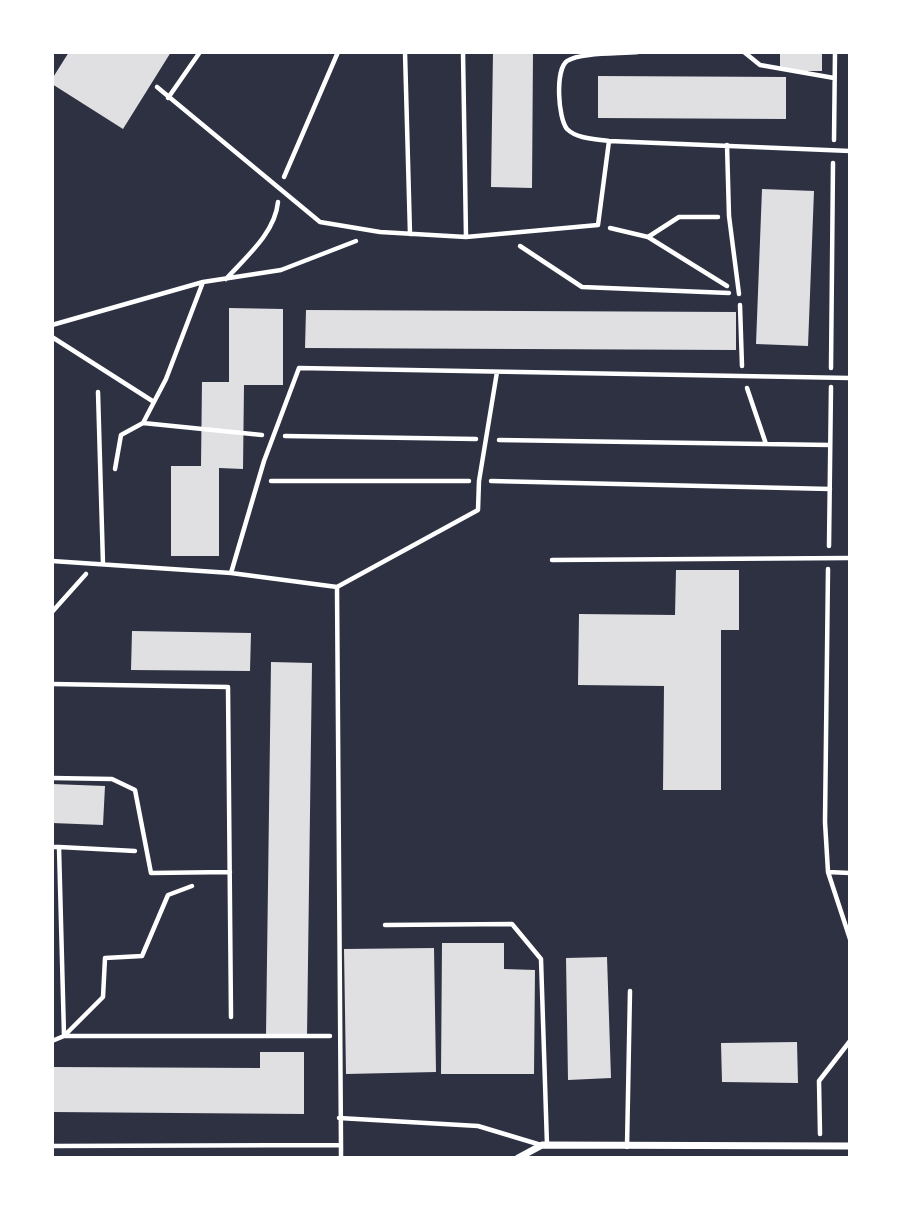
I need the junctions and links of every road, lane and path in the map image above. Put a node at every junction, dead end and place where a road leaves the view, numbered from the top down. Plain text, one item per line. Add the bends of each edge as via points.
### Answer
1 (200, 52) edge
2 (338, 52) edge
3 (405, 52) edge
4 (463, 52) edge
5 (638, 52) edge
6 (744, 52) edge
7 (835, 52) edge
8 (834, 78) junction
9 (157, 87) dead end
10 (168, 98) junction
11 (609, 141) junction
12 (727, 145) junction
13 (834, 150) junction
14 (849, 151) edge
15 (279, 189) junction
16 (729, 216) junction
17 (598, 225) junction
18 (380, 232) junction
19 (410, 234) junction
20 (502, 234) junction
21 (466, 237) junction
22 (648, 237) junction
23 (226, 279) junction
24 (203, 282) junction
25 (739, 294) junction
26 (52, 325) edge
27 (52, 337) edge
28 (497, 372) junction
29 (742, 375) junction
30 (831, 377) junction
31 (849, 378) edge
32 (98, 392) dead end
33 (154, 402) junction
34 (143, 423) junction
35 (273, 436) junction
36 (488, 440) junction
37 (766, 444) junction
38 (830, 445) junction
39 (114, 473) dead end
40 (258, 481) junction
41 (479, 481) junction
42 (830, 489) junction
43 (828, 558) junction
44 (849, 558) edge
45 (552, 560) dead end
46 (52, 561) edge
47 (93, 564) junction
48 (103, 565) junction
49 (231, 573) junction
50 (337, 587) junction
51 (52, 612) edge
52 (52, 684) edge
53 (52, 778) edge
54 (52, 847) edge
55 (59, 847) junction
56 (147, 852) junction
57 (230, 872) junction
58 (828, 872) junction
59 (849, 873) edge
60 (385, 925) dead end
61 (849, 939) edge
62 (630, 991) dead end
63 (231, 1017) dead end
64 (64, 1036) junction
65 (339, 1036) junction
66 (52, 1041) edge
67 (849, 1041) edge
68 (339, 1118) junction
69 (341, 1145) junction
70 (545, 1145) junction
71 (52, 1146) edge
72 (849, 1146) edge
73 (627, 1148) junction
74 (820, 1148) junction
75 (341, 1157) edge
76 (518, 1157) edge

1 - 10 lane
2 - 15 path
3 - 19 lane
4 - 21 lane
5 - 11 lane via 577,57 561,69 561,117 566,128
6 - 8 path via 760,65
7 - 8 path
8 - 13 path
9 - 10 lane
10 - 15 lane
11 - 12 lane
11 - 17 lane
12 - 13 lane
12 - 16 lane
13 - 14 lane
13 - 30 path
15 - 18 lane via 320,222
15 - 23 path via 277,216
16 - 22 path via 679,217
16 - 25 lane
17 - 20 lane
17 - 22 path
18 - 19 lane
18 - 23 path via 281,270
19 - 21 lane
20 - 21 lane
20 - 25 path via 582,287
22 - 25 path
23 - 24 path
24 - 26 path
24 - 33 path
25 - 29 path
27 - 33 path
28 - 29 lane
28 - 35 lane via 299,368
28 - 36 lane
29 - 30 lane
29 - 37 path
30 - 31 lane
30 - 38 path
32 - 48 lane
33 - 34 path
34 - 35 path
34 - 39 path via 121,435
35 - 36 path
35 - 40 lane
36 - 37 path
36 - 41 lane
37 - 38 path
38 - 42 path
40 - 41 path
40 - 49 lane
41 - 42 path
41 - 50 lane via 478,510
42 - 43 path
43 - 44 lane
43 - 45 lane
43 - 58 path
46 - 47 lane
47 - 48 lane
47 - 51 path
48 - 49 lane
49 - 50 lane
50 - 65 lane
52 - 57 lane via 228,687
53 - 56 lane via 112,779 135,790
54 - 55 path
55 - 56 path
55 - 64 path
56 - 57 lane via 151,873
57 - 63 lane
57 - 64 path via 168,895 142,956 105,958 103,997
58 - 59 path
58 - 61 path
60 - 70 lane via 512,924 528,940 541,959
62 - 73 lane
64 - 65 path
64 - 66 path
65 - 68 lane
67 - 74 path via 819,1081
68 - 69 lane
68 - 70 lane via 478,1126
69 - 71 lane
69 - 75 lane
70 - 73 street
70 - 76 street
72 - 74 street
73 - 74 street

